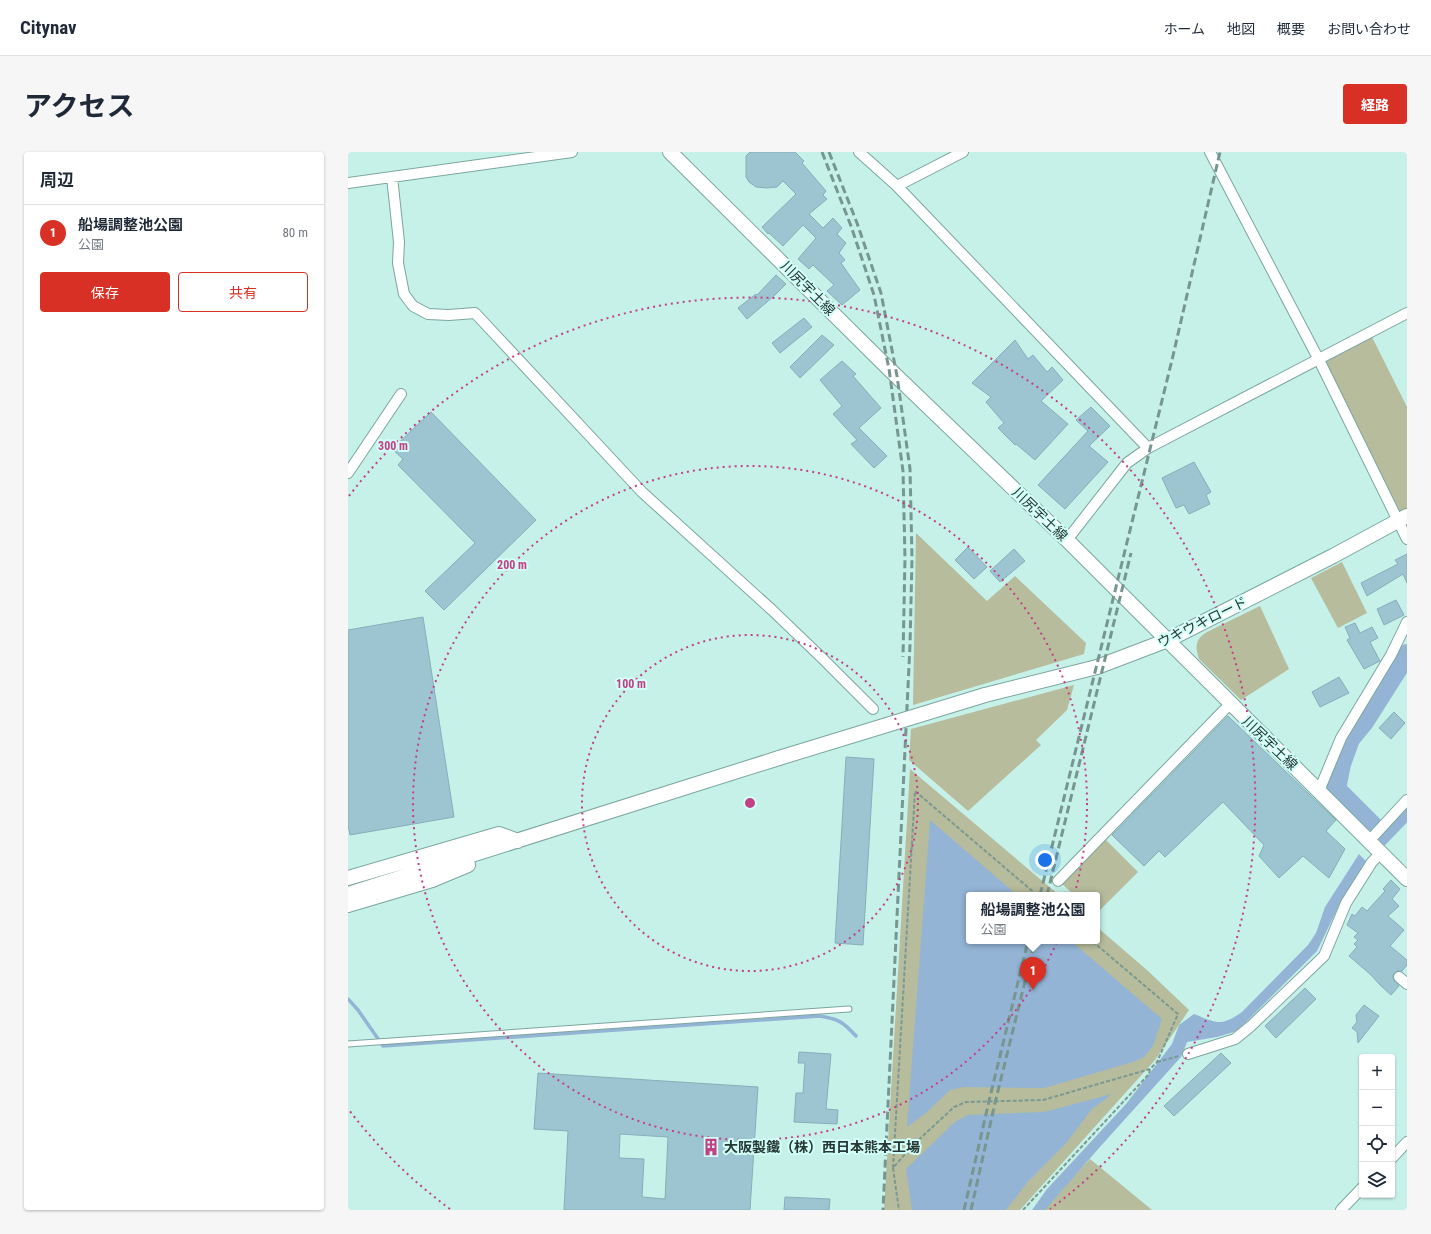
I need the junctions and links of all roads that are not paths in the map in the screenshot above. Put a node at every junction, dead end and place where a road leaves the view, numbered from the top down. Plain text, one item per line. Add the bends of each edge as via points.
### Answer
1 (572, 152) edge
2 (670, 152) edge
3 (859, 152) edge
4 (963, 152) edge
5 (1210, 152) edge
6 (392, 177) junction
7 (348, 183) edge
8 (897, 186) junction
9 (1407, 313) edge
10 (1318, 360) junction
11 (401, 394) dead end
12 (1148, 448) junction
13 (348, 473) edge
14 (1402, 519) edge
15 (1407, 539) edge
16 (1067, 540) junction
17 (1407, 622) edge
18 (1168, 640) junction
19 (1230, 704) junction
20 (873, 710) dead end
21 (1319, 791) junction
22 (1407, 800) edge
23 (518, 841) junction
24 (1369, 841) junction
25 (487, 851) junction
26 (1381, 853) junction
27 (348, 878) edge
28 (1407, 879) edge
29 (1058, 881) dead end
30 (348, 894) edge
31 (348, 905) edge
32 (849, 1009) dead end
33 (348, 1044) edge
34 (1188, 1054) road end
35 (1407, 1142) edge
36 (1395, 1155) edge
37 (1359, 1191) edge
38 (1341, 1210) edge

1 - 6 street
2 - 16 street, 川尻宇土線
3 - 8 street
4 - 8 street
5 - 10 street
6 - 7 street
6 - 20 street via 399,242 398,263 404,294 413,306 428,314 475,313 642,492 772,610
8 - 12 street
9 - 10 street
10 - 12 street
10 - 14 street
11 - 13 street
12 - 16 street via 1127,463
14 - 15 street
14 - 18 street, ウキウキロード
16 - 18 street, 川尻宇土線
17 - 21 street via 1341,738
18 - 19 street, 川尻宇土線
18 - 23 street, ウキウキロード, bridge via 1097,667 985,695
19 - 21 street, 川尻宇土線
19 - 29 street
21 - 24 street, 川尻宇土線
22 - 24 street
23 - 25 street, ウキウキロード
23 - 27 street via 499,834
24 - 26 street, 川尻宇土線
25 - 30 street, ウキウキロード
25 - 31 street via 470,864 432,880
26 - 28 street, 川尻宇土線
26 - 34 street via 1372,862 1346,903 1324,956 1235,1039
32 - 33 lane
35 - 36 street
37 - 38 street

